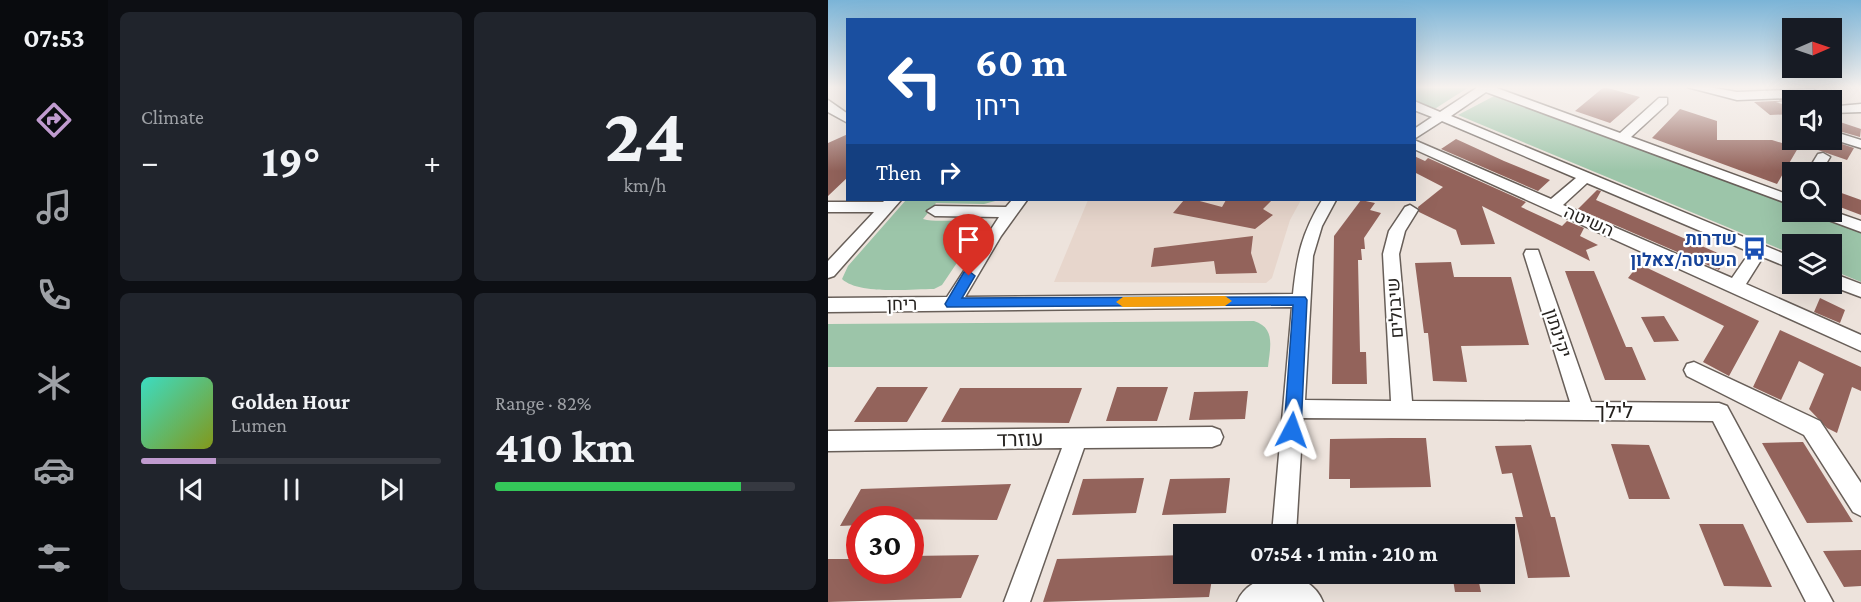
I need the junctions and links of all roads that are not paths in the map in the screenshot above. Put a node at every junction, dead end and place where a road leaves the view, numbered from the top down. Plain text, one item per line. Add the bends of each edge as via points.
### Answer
1 (1438, 115) edge
2 (1445, 115) edge
3 (1560, 115) edge
4 (1647, 115) edge
5 (1442, 117) junction
6 (1416, 134) edge
7 (1622, 138) junction
8 (1842, 138) edge
9 (1861, 144) edge
10 (1416, 145) edge
11 (1823, 157) dead end
12 (1820, 162) edge
13 (1586, 177) junction
14 (1782, 197) edge
15 (1328, 201) edge
16 (890, 203) edge
17 (1554, 205) junction
18 (1014, 206) edge
19 (828, 207) edge
20 (1410, 210) dead end
21 (935, 211) dead end
22 (1842, 220) edge
23 (1861, 227) edge
24 (1760, 249) junction
25 (1532, 254) dead end
26 (1782, 259) edge
27 (828, 272) edge
28 (1842, 283) edge
29 (1735, 287) junction
30 (1861, 291) edge
31 (1300, 300) junction
32 (952, 304) junction
33 (828, 305) edge
34 (1861, 343) edge
35 (1694, 369) dead end
36 (1746, 394) junction
37 (1294, 409) junction
38 (1402, 410) junction
39 (1584, 411) junction
40 (1719, 412) junction
41 (1212, 437) dead end
42 (1077, 438) junction
43 (828, 441) edge
44 (1861, 504) edge
45 (1285, 524) edge
46 (1274, 584) edge
47 (1287, 584) edge
48 (1017, 602) edge
49 (1250, 602) edge
50 (1310, 602) edge
51 (1820, 602) edge

1 - 5 street
2 - 5 street
3 - 7 street
4 - 7 street
5 - 6 street
5 - 13 street
7 - 14 street
8 - 9 street
10 - 17 street, השיטה
11 - 12 street
13 - 17 street
13 - 24 street
15 - 31 street via 1308,241
16 - 19 street
16 - 27 street
17 - 29 street, השיטה
18 - 21 street
18 - 32 street
20 - 38 street, שיבולים via 1398,228 1391,254
22 - 23 street
24 - 26 street
24 - 29 street
25 - 39 street, יקינתון
28 - 30 street
29 - 34 street, השיטה
31 - 32 street, ריחן
31 - 37 street
32 - 33 street, ריחן
35 - 36 street
36 - 40 street
36 - 44 street via 1812,428
37 - 38 street, לילך
37 - 45 street
38 - 39 street, לילך
39 - 40 street, לילך
40 - 51 street
41 - 42 street, עוזרד
42 - 43 street, עוזרד
42 - 48 street
46 - 49 street
47 - 50 street

